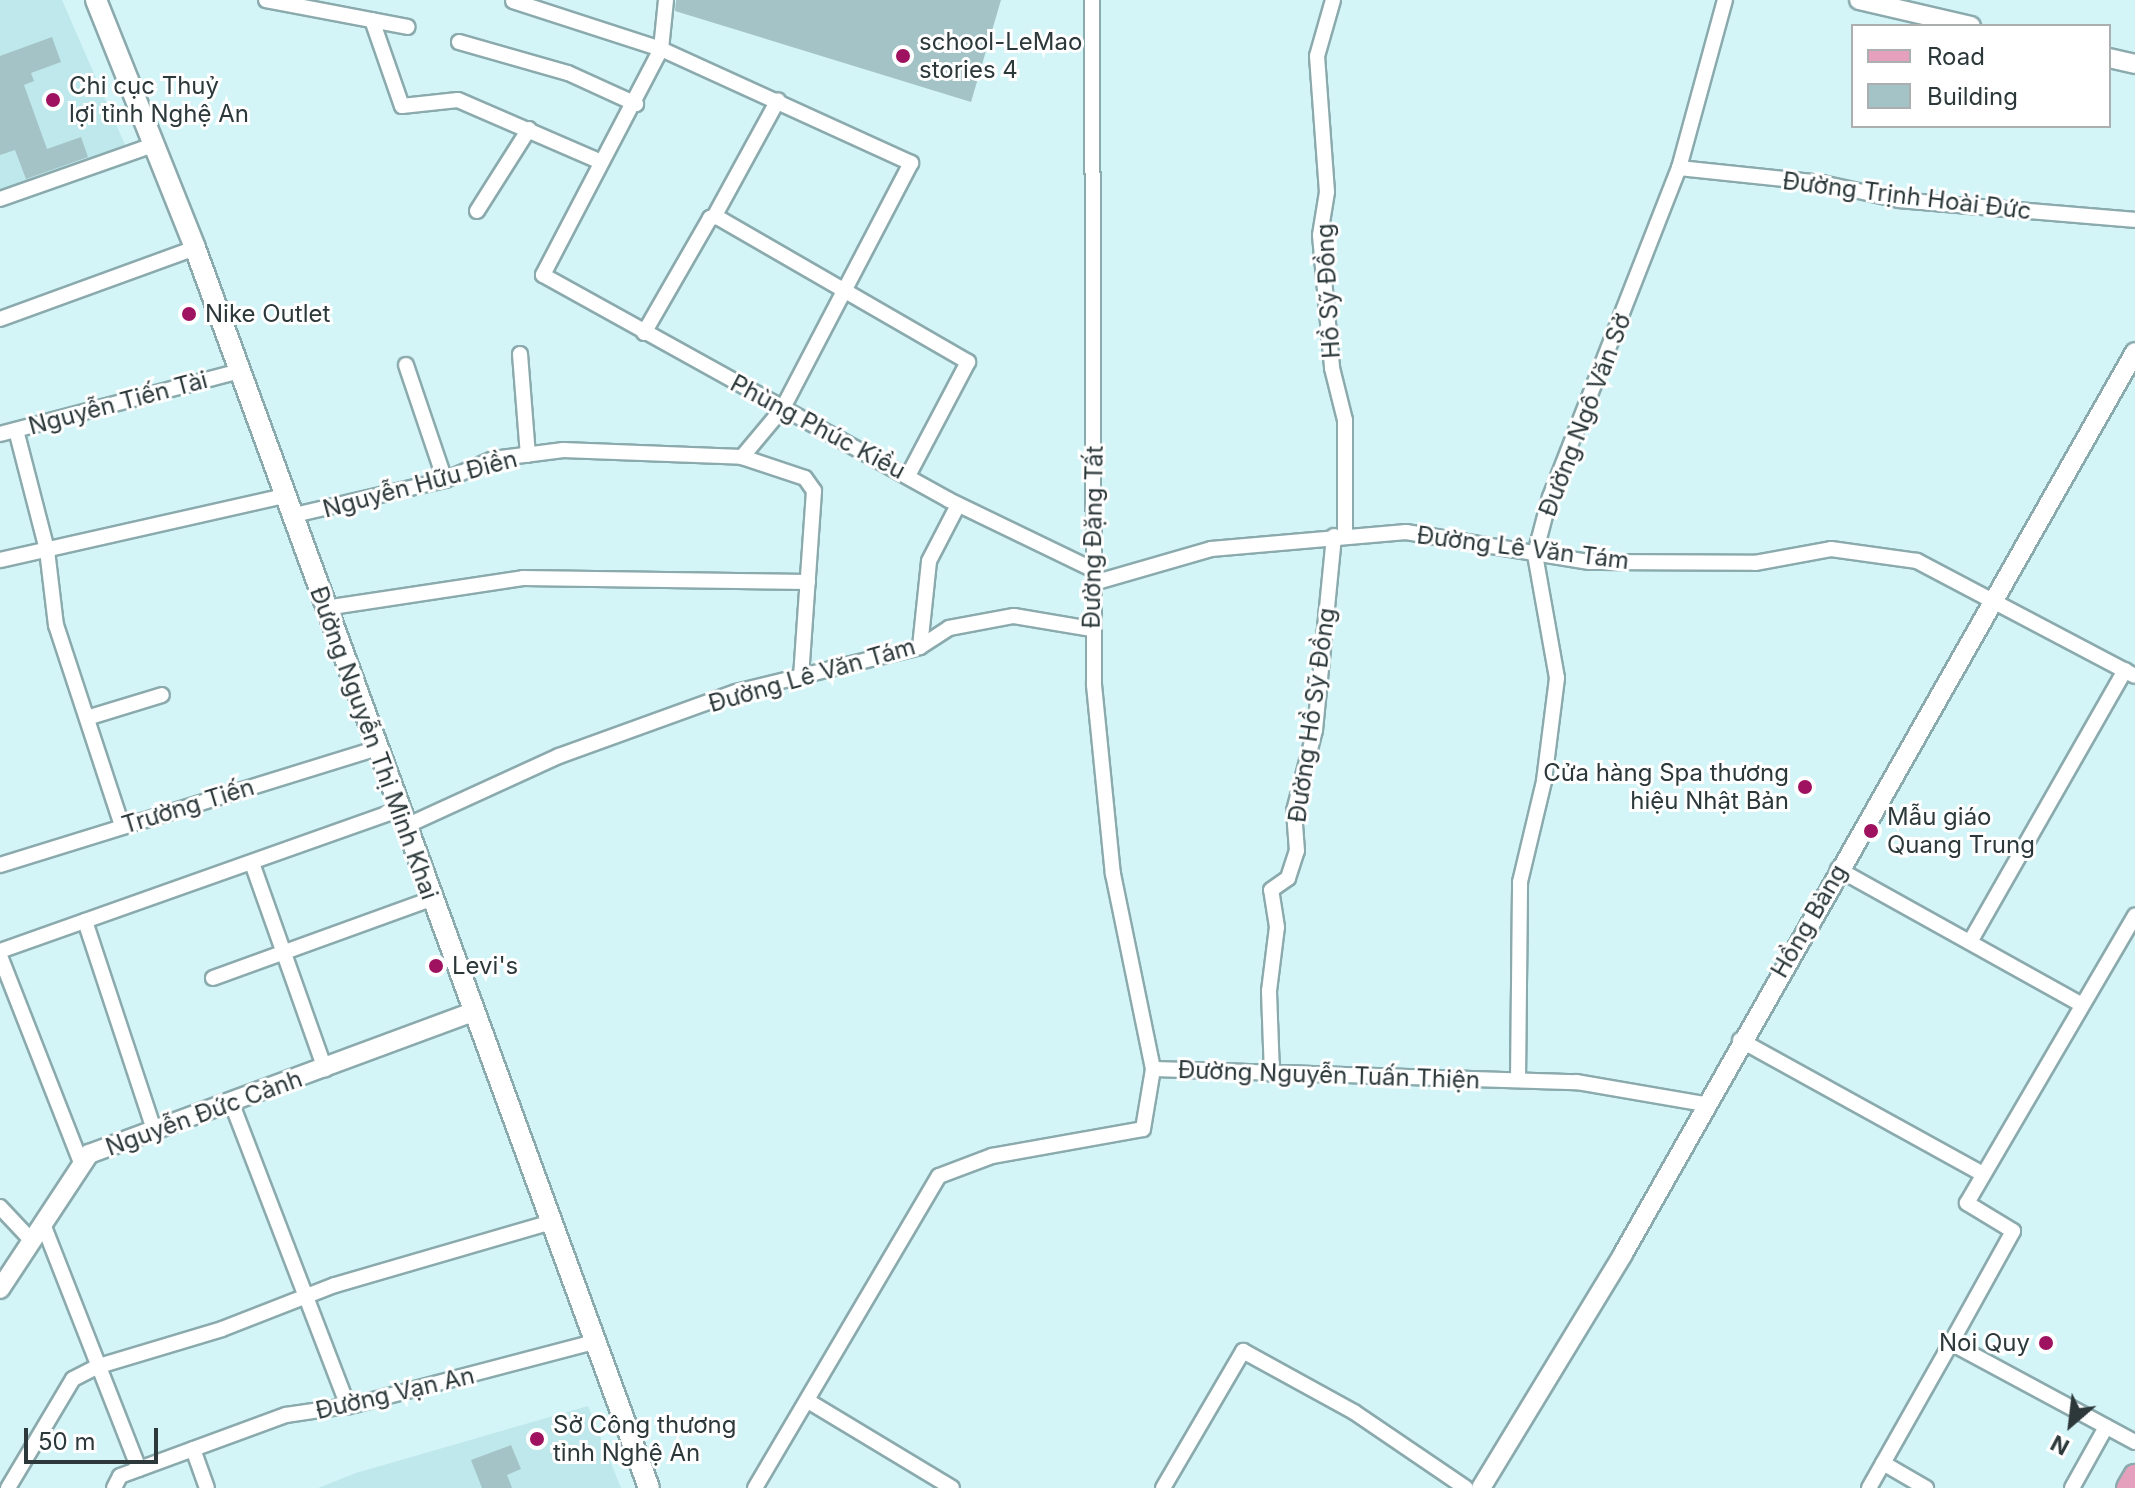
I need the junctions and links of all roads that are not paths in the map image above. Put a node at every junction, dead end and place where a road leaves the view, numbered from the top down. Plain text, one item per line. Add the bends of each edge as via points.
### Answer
1 (96, 0) edge
2 (266, 0) edge
3 (666, 0) edge
4 (1092, 0) edge
5 (1333, 0) edge
6 (1725, 0) edge
7 (1859, 0) edge
8 (513, 1) edge
9 (372, 20) junction
10 (1962, 24) edge
11 (407, 27) dead end
12 (459, 42) dead end
13 (661, 49) junction
14 (2111, 58) edge
15 (2135, 64) edge
16 (778, 100) junction
17 (636, 104) junction
18 (529, 129) junction
19 (153, 145) junction
20 (601, 162) junction
21 (1679, 168) junction
22 (0, 199) edge
23 (477, 211) dead end
24 (714, 217) junction
25 (2135, 220) edge
26 (195, 248) junction
27 (847, 293) junction
28 (0, 319) edge
29 (644, 333) junction
30 (2135, 352) edge
31 (520, 354) dead end
32 (406, 365) dead end
33 (236, 372) junction
34 (783, 408) junction
35 (16, 430) junction
36 (0, 434) edge
37 (528, 455) junction
38 (742, 457) junction
39 (909, 474) junction
40 (445, 480) junction
41 (283, 496) junction
42 (958, 505) junction
43 (290, 516) junction
44 (1340, 536) junction
45 (47, 550) junction
46 (1535, 554) junction
47 (0, 560) edge
48 (1097, 577) junction
49 (808, 582) junction
50 (1993, 597) junction
51 (325, 608) junction
52 (1092, 629) junction
53 (920, 647) junction
54 (2130, 673) edge
55 (801, 676) junction
56 (162, 695) dead end
57 (90, 717) junction
58 (377, 748) junction
59 (403, 818) junction
60 (122, 826) junction
61 (252, 863) junction
62 (0, 865) edge
63 (1838, 869) junction
64 (431, 899) junction
65 (2135, 915) edge
66 (85, 921) junction
67 (1970, 942) junction
68 (284, 953) junction
69 (0, 954) edge
70 (213, 978) dead end
71 (2082, 1005) junction
72 (470, 1013) junction
73 (1740, 1040) junction
74 (325, 1069) junction
75 (1153, 1069) junction
76 (1272, 1074) junction
77 (1518, 1080) junction
78 (232, 1104) junction
79 (1704, 1104) junction
80 (155, 1133) junction
81 (82, 1165) junction
82 (1983, 1174) junction
83 (0, 1207) edge
84 (549, 1223) junction
85 (43, 1224) junction
86 (32, 1241) junction
87 (0, 1289) edge
88 (305, 1297) junction
89 (594, 1342) junction
90 (1951, 1343) junction
91 (99, 1366) junction
92 (808, 1401) junction
93 (348, 1406) junction
94 (2106, 1427) junction
95 (2135, 1442) edge
96 (193, 1449) junction
97 (1883, 1463) junction
98 (139, 1469) junction
99 (2135, 1476) edge
100 (8, 1488) edge
101 (114, 1488) edge
102 (207, 1488) edge
103 (649, 1488) edge
104 (755, 1488) edge
105 (952, 1488) edge
106 (1163, 1488) edge
107 (1466, 1488) edge
108 (1481, 1488) edge
109 (1869, 1488) edge
110 (1926, 1488) edge
111 (2072, 1488) edge
112 (2128, 1488) edge

1 - 19 main road, Đường Nguyễn Thị Minh Khai
2 - 9 street
3 - 13 street
4 - 48 street, Đường Đặng Tất
5 - 44 street, Hồ Sỹ Đồng via 1317,56 1327,192 1320,235 1332,368 1345,420
6 - 21 street, Đường Ngô Văn Sở
7 - 10 street
8 - 13 street
9 - 11 street
9 - 18 street via 402,106 458,100
12 - 17 street via 568,73
13 - 16 street
13 - 17 street
14 - 15 street
16 - 24 street
16 - 27 street via 911,163
17 - 20 street
18 - 20 street
18 - 23 street
19 - 22 street
19 - 26 main road, Đường Nguyễn Thị Minh Khai
20 - 29 street, Phùng Phúc Kiều via 543,275
21 - 25 street, Đường Trịnh Hoài Đức via 1822,183 1899,200
21 - 46 street, Đường Ngô Văn Sở via 1550,497
24 - 27 street
24 - 29 street
26 - 28 street
26 - 33 main road, Đường Nguyễn Thị Minh Khai
27 - 34 street
27 - 39 street via 968,362
29 - 34 street, Phùng Phúc Kiều
30 - 50 street, Hồng Bàng
31 - 37 street
32 - 40 street
33 - 35 street, Nguyễn Tiến Tài
33 - 41 main road, Đường Nguyễn Thị Minh Khai
34 - 38 street
34 - 39 street, Phùng Phúc Kiều
35 - 36 street, Nguyễn Tiến Tài
35 - 45 street
37 - 38 street, Nguyễn Hữu Điền
37 - 40 street, Nguyễn Hữu Điền via 493,459
38 - 49 street, Nguyễn Hữu Điền via 805,478 814,491
39 - 42 street, Phùng Phúc Kiều
40 - 43 street, Nguyễn Hữu Điền
41 - 43 main road, Đường Nguyễn Thị Minh Khai
41 - 45 street via 163,525 101,532
42 - 48 street, Phùng Phúc Kiều
42 - 53 street via 926,571
43 - 51 main road, Đường Nguyễn Thị Minh Khai
44 - 46 street, Đường Lê Văn Tám via 1406,532
44 - 48 street, Đường Lê Văn Tám via 1211,549
44 - 76 street, Đường Hồ Sỹ Đồng via 1315,730 1294,811 1297,851 1288,878 1271,890 1277,927 1269,991
45 - 47 street
45 - 57 street via 56,625
46 - 50 street, Đường Lê Văn Tám via 1590,562 1755,563 1831,549 1917,561
46 - 77 street, Đường Ngô Văn Sở via 1557,678 1544,781 1520,882
48 - 52 street, Đường Đặng Tất
49 - 51 street via 523,578
49 - 55 street, Nguyễn Hữu Điền
50 - 54 street, Đường Lê Văn Tám
50 - 63 street, Hồng Bàng
51 - 58 main road, Đường Nguyễn Thị Minh Khai
52 - 53 street, Đường Lê Văn Tám via 1014,616 949,628
52 - 75 street, Đường Đặng Tất via 1113,874
53 - 55 street, Đường Lê Văn Tám
54 - 67 street
55 - 59 street, Đường Lê Văn Tám via 736,692
56 - 57 street
57 - 60 street
58 - 59 main road, Đường Nguyễn Thị Minh Khai
58 - 60 street, Trường Tiến
59 - 61 street, Đường Lê Văn Tám
59 - 64 main road, Đường Nguyễn Thị Minh Khai
60 - 62 street, Trường Tiến
61 - 66 street, Đường Lê Văn Tám
61 - 68 street
63 - 67 street
63 - 73 street, Hồng Bàng
64 - 68 street
64 - 72 main road, Đường Nguyễn Thị Minh Khai
65 - 71 street
66 - 69 street, Đường Lê Văn Tám
66 - 80 street
67 - 71 street
68 - 70 street
68 - 74 street
69 - 81 street
71 - 82 street
72 - 74 street, Nguyễn Đức Cảnh
72 - 84 main road, Đường Nguyễn Thị Minh Khai
73 - 79 street, Hồng Bàng
73 - 82 street
74 - 78 street, Nguyễn Đức Cảnh
75 - 76 street, Đường Nguyễn Tuấn Thiện
75 - 92 street, Đường Nguyễn Tuấn Thiện via 1143,1129 992,1156 939,1176
76 - 77 street, Đường Nguyễn Tuấn Thiện
77 - 79 street, Đường Nguyễn Tuấn Thiện via 1577,1082
78 - 80 street, Nguyễn Đức Cảnh
78 - 88 street
79 - 108 street, Hồng Bàng via 1623,1254
80 - 81 street, Nguyễn Đức Cảnh via 89,1154
81 - 85 street, Nguyễn Đức Cảnh
82 - 90 street via 1967,1203 2013,1231
83 - 86 street
84 - 88 street
84 - 89 main road, Đường Nguyễn Thị Minh Khai
85 - 86 street, Nguyễn Đức Cảnh
85 - 91 street
86 - 87 street, Nguyễn Đức Cảnh
88 - 91 street
88 - 93 street
89 - 93 street, Đường Vạn An
89 - 103 main road, Đường Nguyễn Thị Minh Khai
90 - 94 street
90 - 97 street
91 - 98 street
91 - 100 street via 73,1379
92 - 104 street, Đường Nguyễn Tuấn Thiện
92 - 105 street
93 - 96 street, Đường Vạn An via 286,1415
94 - 95 street
94 - 111 street
96 - 98 street, Đường Vạn An
96 - 102 street
97 - 109 street
97 - 110 street
98 - 101 street, Đường Vạn An via 120,1476
99 - 112 main road
106 - 107 street via 1243,1351 1354,1412

